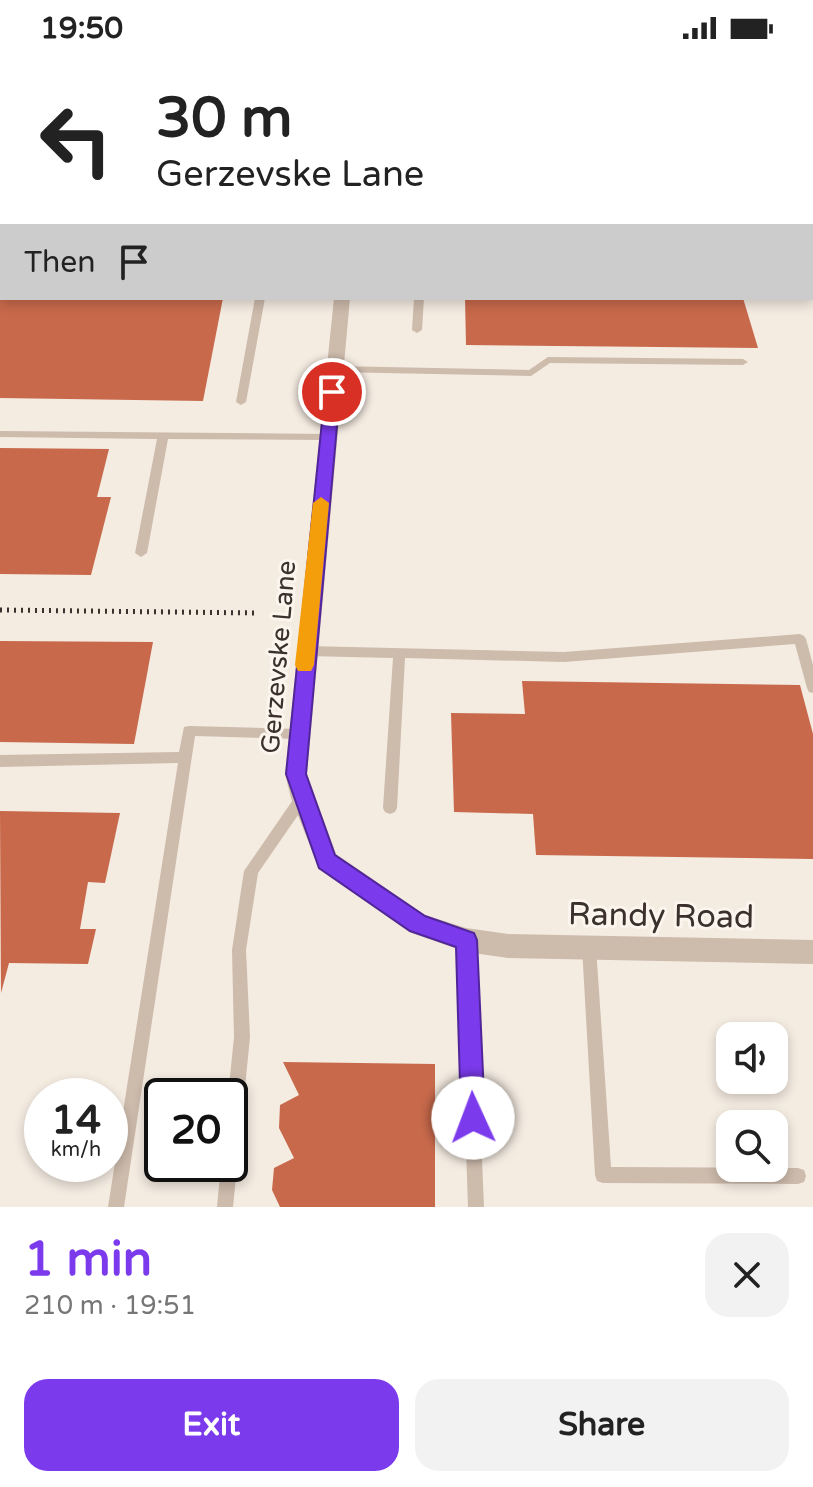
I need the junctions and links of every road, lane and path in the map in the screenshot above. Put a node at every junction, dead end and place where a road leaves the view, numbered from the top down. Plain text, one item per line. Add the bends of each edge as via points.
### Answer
1 (260, 300) edge
2 (342, 300) edge
3 (419, 300) edge
4 (417, 330) dead end
5 (743, 362) dead end
6 (334, 369) junction
7 (241, 402) dead end
8 (0, 434) edge
9 (163, 436) junction
10 (328, 437) junction
11 (141, 553) dead end
12 (306, 651) junction
13 (399, 653) junction
14 (813, 688) edge
15 (298, 734) junction
16 (185, 757) junction
17 (0, 761) edge
18 (302, 798) junction
19 (390, 808) dead end
20 (466, 940) junction
21 (508, 946) joint
22 (589, 947) junction
23 (813, 952) edge
24 (238, 1078) edge
25 (798, 1176) dead end
26 (227, 1182) edge
27 (116, 1207) edge
28 (225, 1207) edge
29 (476, 1207) edge

1 - 7 lane
2 - 6 street, Gerzevske Lane
3 - 4 lane
5 - 6 lane via 548,360 531,373
6 - 10 street, Gerzevske Lane
8 - 9 lane
9 - 10 lane
9 - 11 lane
10 - 12 street, Gerzevske Lane
12 - 13 lane
12 - 15 street, Gerzevske Lane
13 - 14 lane via 564,657 800,639
13 - 19 lane
15 - 16 lane via 189,731
15 - 18 street, Gerzevske Lane via 296,774
16 - 17 lane
16 - 27 lane
18 - 20 street, Gerzevske Lane via 327,861 418,924
18 - 24 lane via 251,871 239,950
20 - 21 street, Gerzevske Lane
20 - 29 lane
21 - 22 street, Randy Road
22 - 23 street, Randy Road
22 - 25 lane via 603,1175
26 - 28 lane

